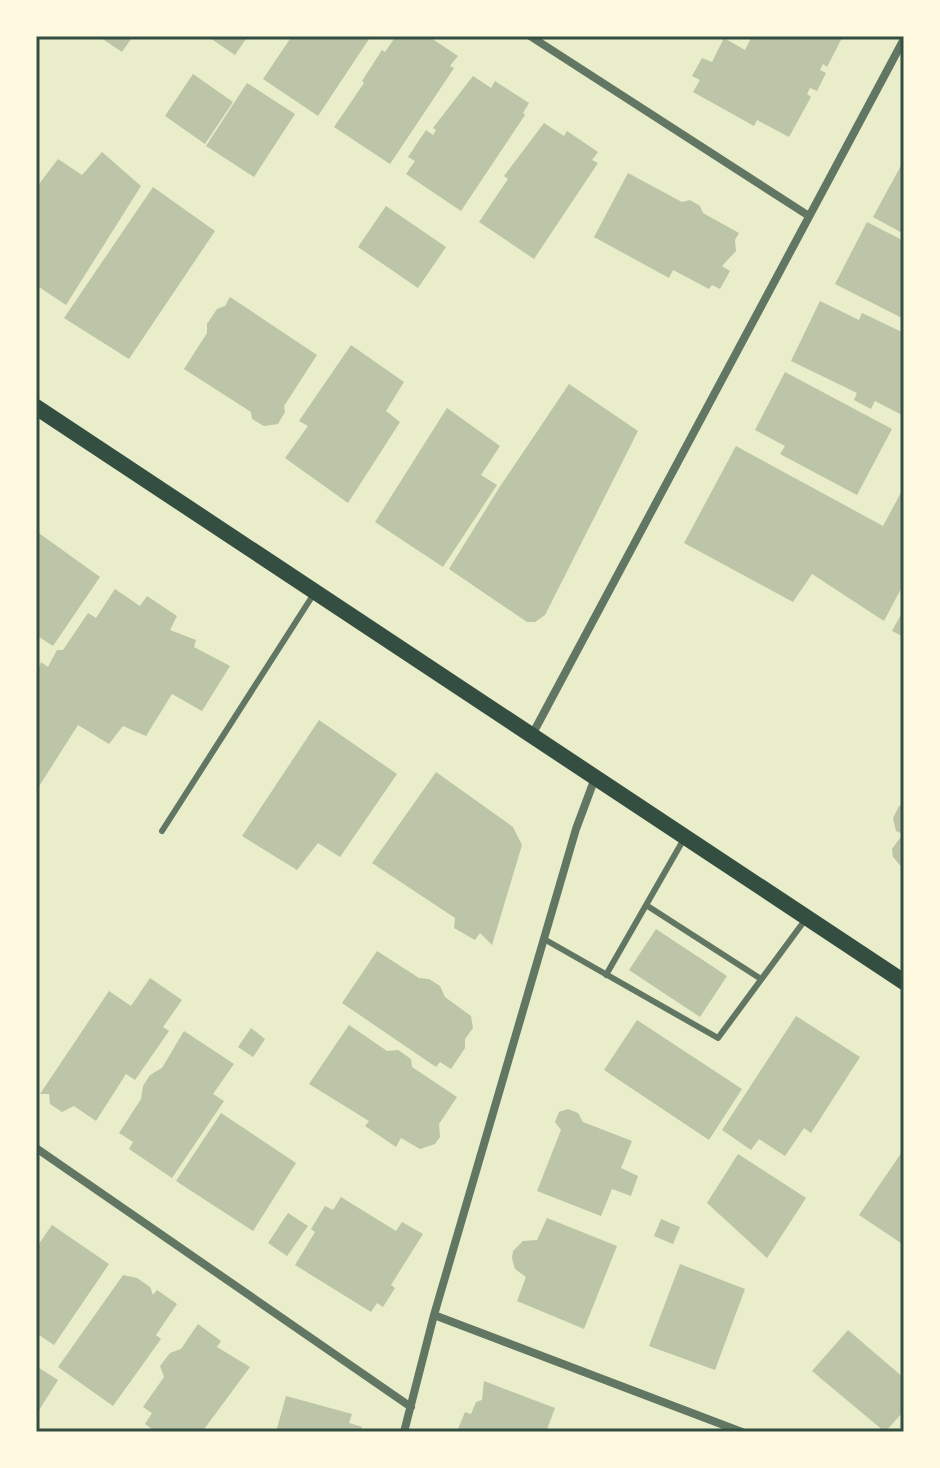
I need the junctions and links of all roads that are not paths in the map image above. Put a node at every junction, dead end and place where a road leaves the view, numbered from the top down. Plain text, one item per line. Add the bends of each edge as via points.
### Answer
1 (530, 36) edge
2 (904, 39) edge
3 (809, 216) junction
4 (36, 407) edge
5 (315, 592) junction
6 (532, 735) junction
7 (595, 777) junction
8 (162, 831) dead end
9 (685, 837) junction
10 (646, 905) junction
11 (807, 918) junction
12 (544, 939) junction
13 (606, 975) junction
14 (761, 979) junction
15 (904, 982) edge
16 (36, 1148) edge
17 (434, 1315) junction
18 (411, 1407) junction
19 (404, 1432) edge
20 (742, 1432) edge

1 - 3 street
2 - 3 street
3 - 6 street
4 - 5 main road
5 - 6 main road
5 - 8 lane
6 - 7 main road
7 - 9 main road
7 - 12 street
9 - 10 lane
9 - 11 main road
10 - 13 lane
10 - 14 lane
11 - 14 lane
11 - 15 main road
12 - 13 lane
12 - 17 street
13 - 14 lane via 718,1038
16 - 18 street
17 - 18 street
17 - 20 street
18 - 19 street

